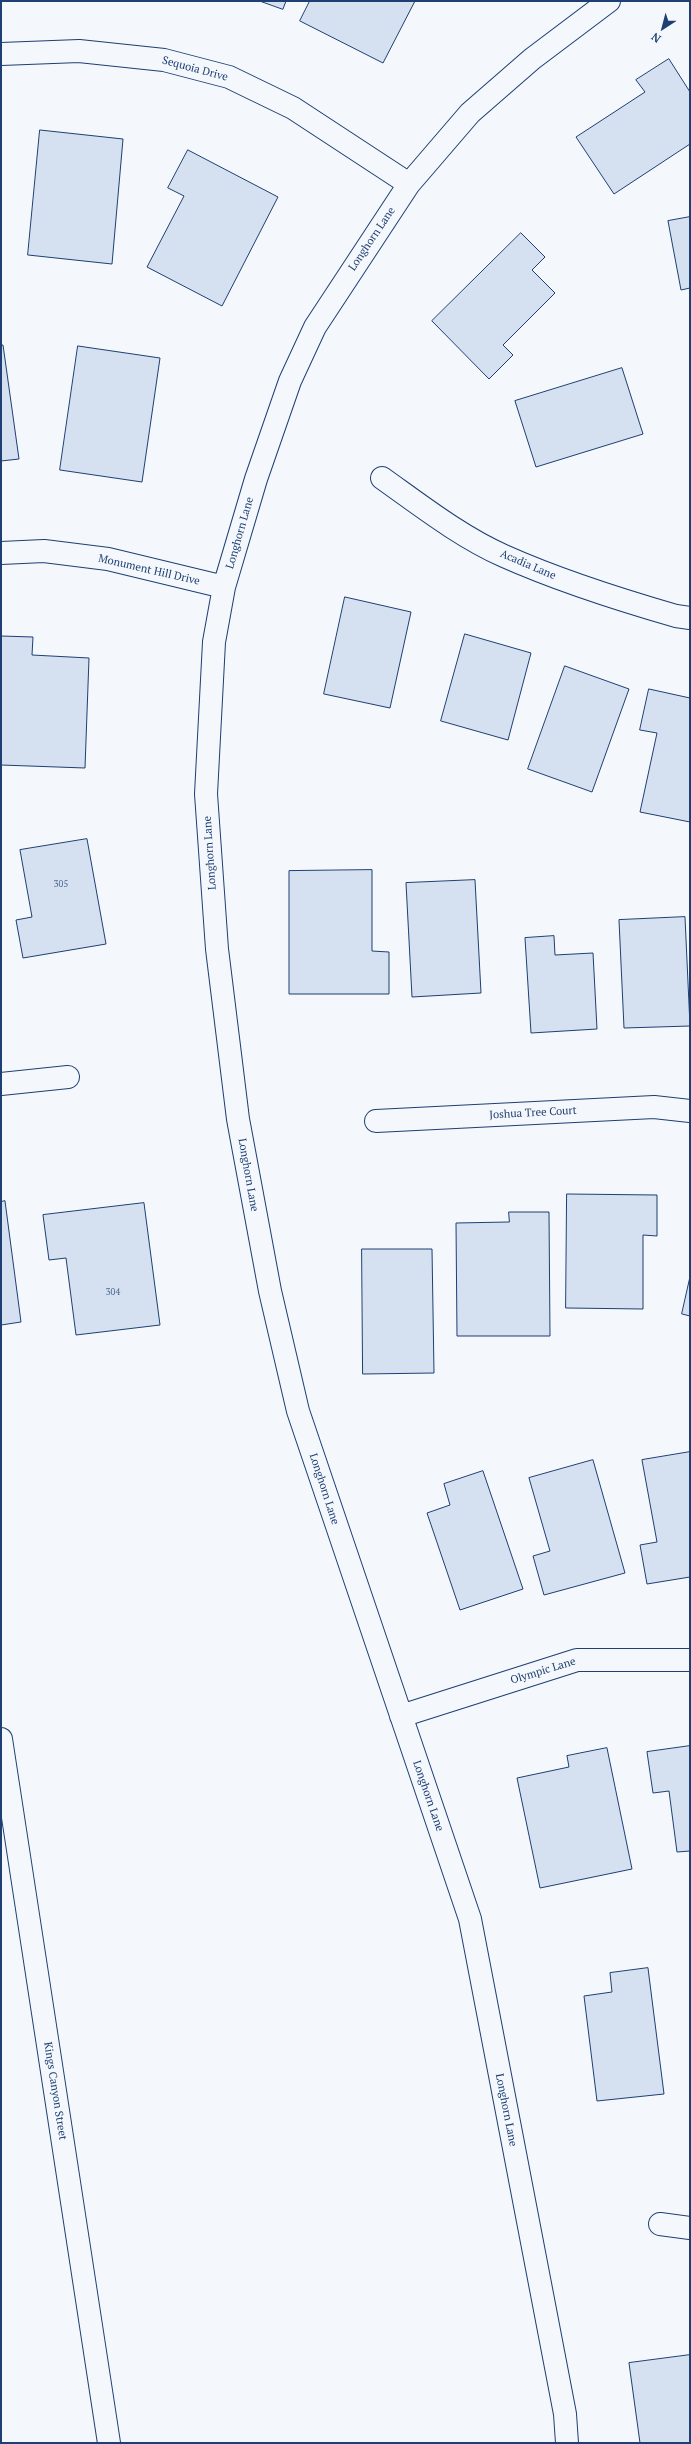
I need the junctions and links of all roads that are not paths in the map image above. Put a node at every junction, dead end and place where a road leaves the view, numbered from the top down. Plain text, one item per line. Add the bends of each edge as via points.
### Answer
1 (609, 1) edge
2 (1, 54) edge
3 (408, 184) junction
4 (382, 478) dead end
5 (1, 553) edge
6 (224, 587) junction
7 (690, 618) edge
8 (68, 1077) dead end
9 (1, 1084) edge
10 (690, 1111) edge
11 (376, 1121) dead end
12 (690, 1660) edge
13 (401, 1716) junction
14 (1, 1738) edge
15 (660, 2224) dead end
16 (690, 2228) edge
17 (109, 2443) edge
18 (567, 2443) edge

1 - 3 street, Longhorn Lane via 532,59 470,113
2 - 3 street, Sequoia Drive via 79,50 164,60 229,77 292,108
3 - 6 street, Longhorn Lane via 315,327 290,381 256,479
4 - 7 street, Acadia Lane via 434,515 503,556 584,589
5 - 6 street, Monument Hill Drive via 44,551 108,559
6 - 13 street, Longhorn Lane via 214,642 206,794 217,949 238,1119 270,1291 298,1411
8 - 9 street
10 - 11 street, Joshua Tree Court via 654,1107
12 - 13 street, Olympic Lane via 577,1660
13 - 18 street, Longhorn Lane via 470,1919 565,2414
14 - 17 street, Kings Canyon Street
15 - 16 street

